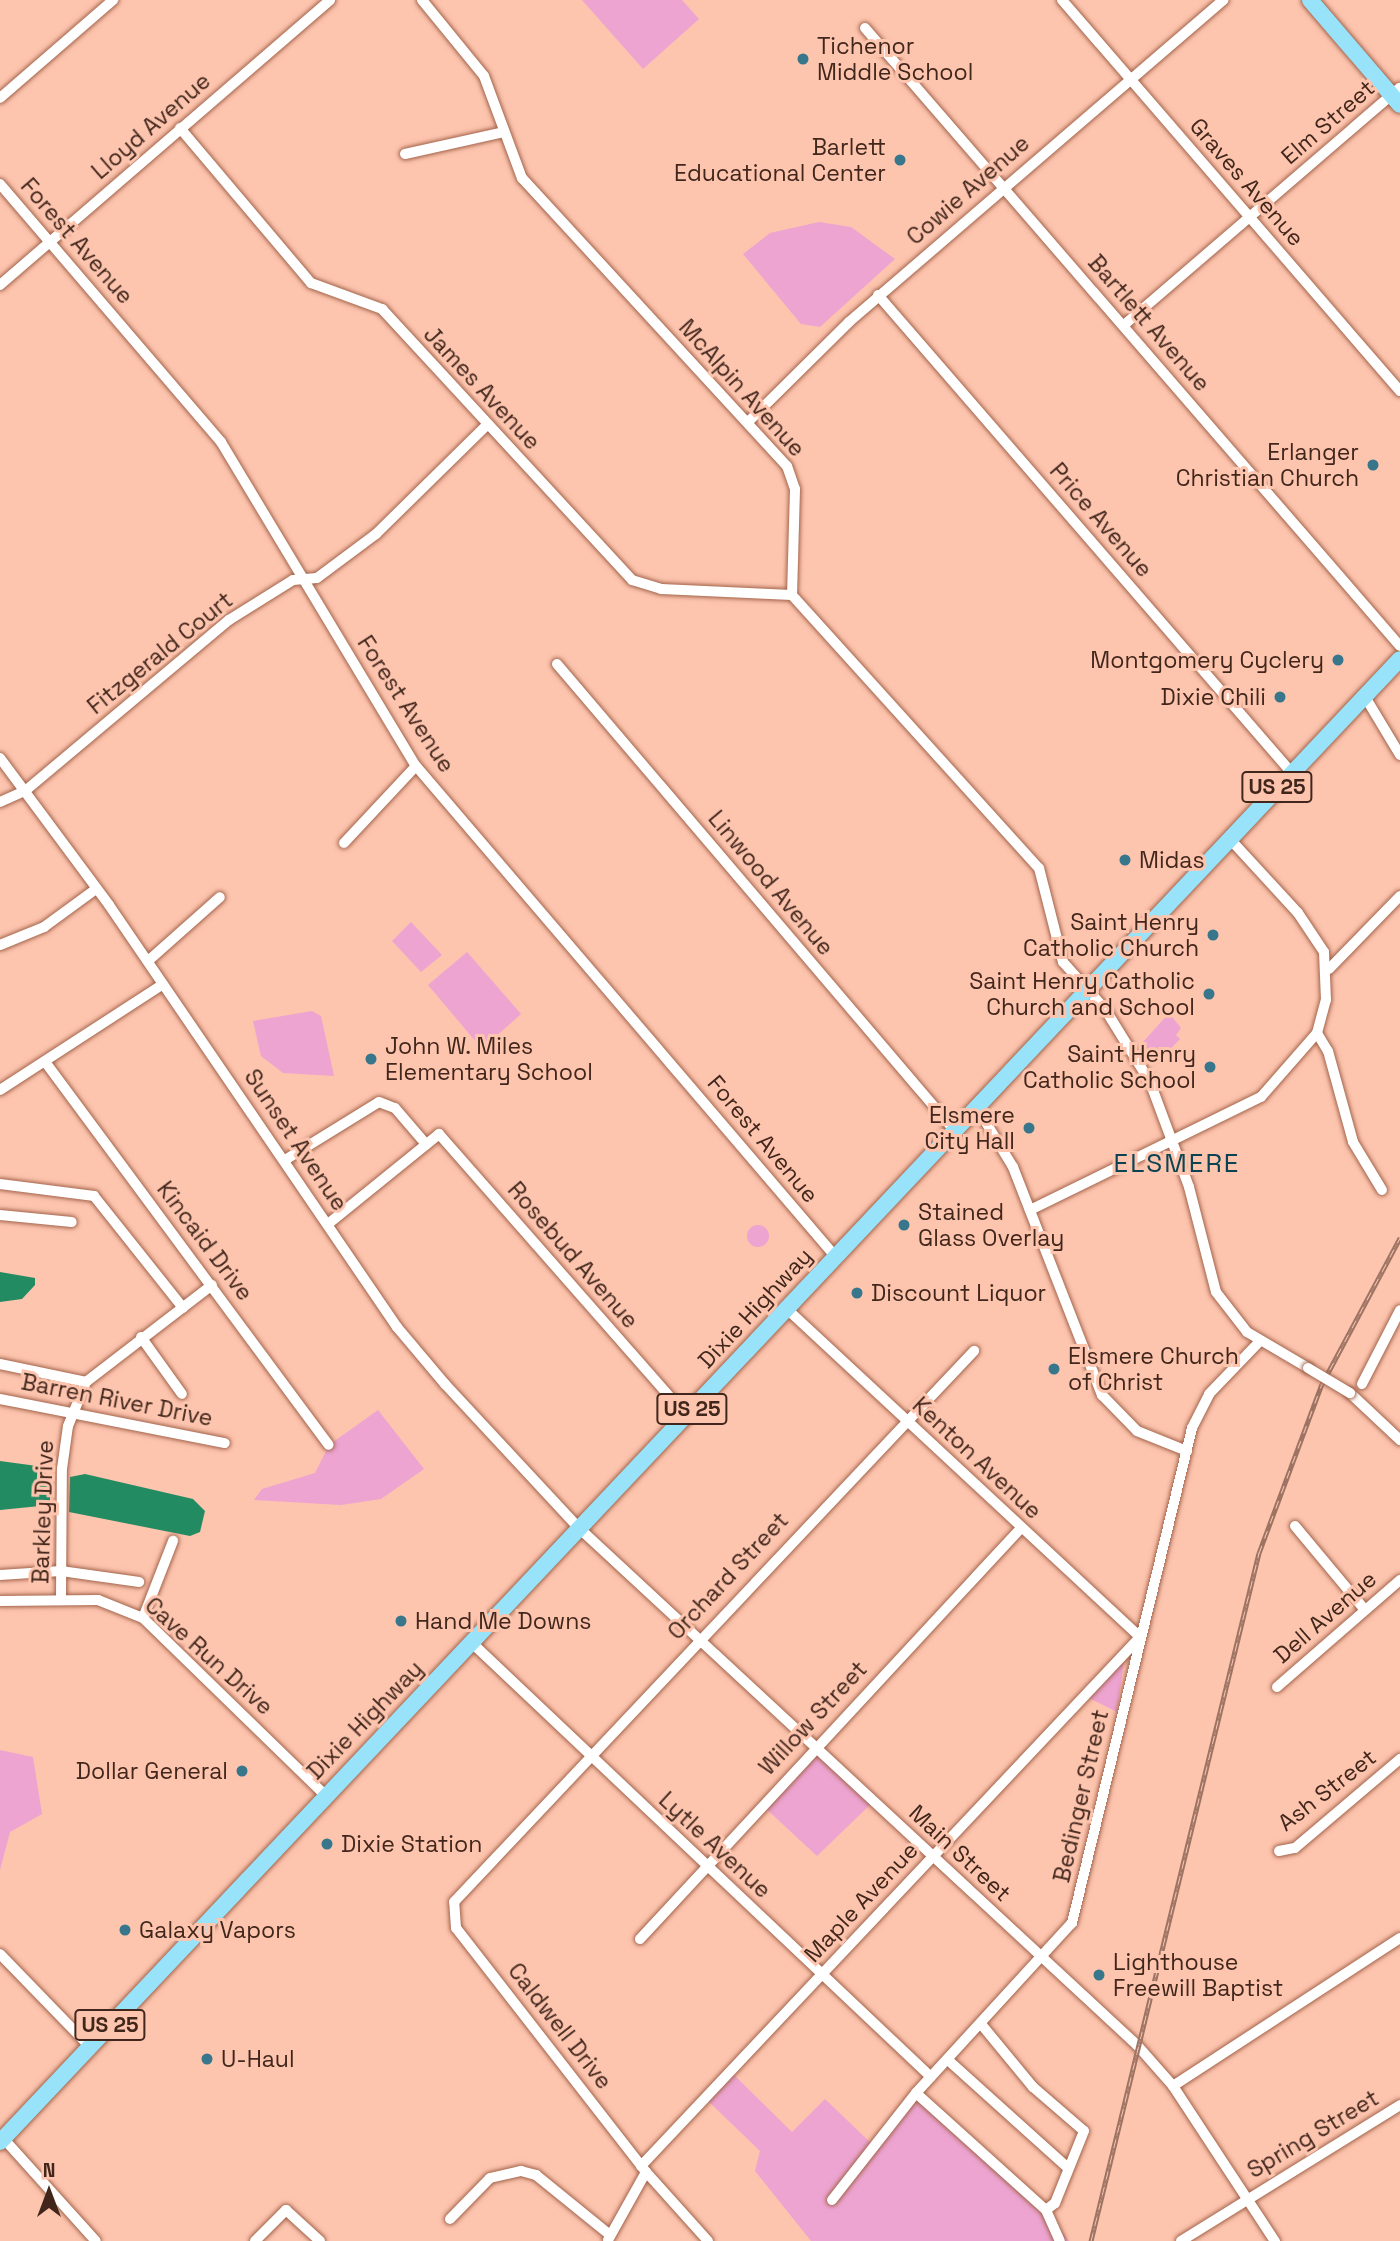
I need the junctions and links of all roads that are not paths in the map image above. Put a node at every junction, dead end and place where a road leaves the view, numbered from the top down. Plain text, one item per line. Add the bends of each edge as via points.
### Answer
1 (113, 0) edge
2 (330, 0) edge
3 (422, 0) edge
4 (1062, 0) edge
5 (1223, 0) edge
6 (1310, 0) edge
7 (865, 28) dead end
8 (1130, 79) junction
9 (1397, 96) edge
10 (0, 98) edge
11 (180, 128) junction
12 (504, 132) junction
13 (405, 154) dead end
14 (0, 184) edge
15 (1003, 187) junction
16 (1250, 218) junction
17 (50, 243) junction
18 (0, 285) edge
19 (878, 295) junction
20 (1124, 325) junction
21 (1400, 391) edge
22 (749, 422) junction
23 (487, 425) junction
24 (303, 579) junction
25 (792, 595) junction
26 (1400, 646) edge
27 (1400, 659) edge
28 (557, 664) dead end
29 (1364, 695) junction
30 (1400, 755) edge
31 (0, 758) edge
32 (416, 766) junction
33 (1291, 772) junction
34 (25, 791) junction
35 (0, 802) edge
36 (1229, 838) junction
37 (344, 843) dead end
38 (96, 889) junction
39 (1400, 896) edge
40 (220, 897) dead end
41 (0, 945) edge
42 (148, 961) junction
43 (1329, 969) junction
44 (163, 984) junction
45 (1087, 988) junction
46 (1317, 1033) junction
47 (46, 1063) junction
48 (0, 1090) edge
49 (976, 1106) junction
50 (954, 1130) junction
51 (1170, 1142) junction
52 (426, 1144) junction
53 (285, 1160) junction
54 (0, 1184) edge
55 (1382, 1190) dead end
56 (1030, 1210) junction
57 (0, 1215) edge
58 (72, 1222) dead end
59 (328, 1224) junction
60 (835, 1256) junction
61 (212, 1286) junction
62 (183, 1308) junction
63 (786, 1308) junction
64 (1400, 1310) edge
65 (141, 1337) junction
66 (1259, 1342) junction
67 (974, 1351) dead end
68 (0, 1364) edge
69 (86, 1382) junction
70 (1362, 1384) dead end
71 (182, 1394) dead end
72 (0, 1399) edge
73 (74, 1411) junction
74 (686, 1415) junction
75 (905, 1420) junction
76 (1400, 1440) edge
77 (225, 1443) dead end
78 (329, 1445) dead end
79 (1187, 1451) junction
80 (1295, 1526) dead end
81 (579, 1528) junction
82 (1020, 1529) junction
83 (173, 1541) dead end
84 (61, 1571) junction
85 (0, 1575) edge
86 (1400, 1580) edge
87 (139, 1582) dead end
88 (61, 1597) junction
89 (0, 1601) edge
90 (1365, 1610) junction
91 (143, 1618) junction
92 (699, 1637) junction
93 (1140, 1637) junction
94 (471, 1642) junction
95 (1277, 1687) dead end
96 (816, 1746) junction
97 (589, 1755) junction
98 (1400, 1759) edge
99 (325, 1795) junction
100 (516, 1832) joint
101 (1279, 1851) dead end
102 (932, 1856) junction
103 (704, 1863) junction
104 (1400, 1938) edge
105 (640, 1939) dead end
106 (0, 1954) edge
107 (1043, 1959) junction
108 (822, 1974) junction
109 (981, 2024) junction
110 (90, 2047) junction
111 (948, 2060) junction
112 (931, 2077) junction
113 (1173, 2086) junction
114 (916, 2093) junction
115 (1400, 2105) edge
116 (2, 2141) edge
117 (1067, 2167) junction
118 (643, 2169) junction
119 (1248, 2197) junction
120 (832, 2200) dead end
121 (1046, 2210) junction
122 (450, 2219) dead end
123 (609, 2238) edge
124 (96, 2241) edge
125 (255, 2241) edge
126 (320, 2241) edge
127 (708, 2241) edge
128 (1060, 2241) edge
129 (1181, 2241) edge
130 (1275, 2241) edge

1 - 10 street
2 - 11 street, Lloyd Avenue
3 - 12 street, McAlpin Avenue via 484,76
4 - 8 street, Graves Avenue
5 - 8 street, Cowie Avenue
6 - 9 main road
7 - 15 street, Bartlett Avenue
8 - 15 street, Cowie Avenue
8 - 16 street, Graves Avenue
9 - 16 street, Elm Street
11 - 17 street, Lloyd Avenue
11 - 23 street, James Avenue via 311,284 382,309
12 - 13 street
12 - 22 street, McAlpin Avenue via 522,178 539,199
14 - 17 street, Forest Avenue
15 - 19 street, Cowie Avenue
15 - 20 street, Bartlett Avenue
16 - 20 street, Elm Street
16 - 21 street, Graves Avenue
17 - 18 street, Lloyd Avenue
17 - 24 street, Forest Avenue via 214,432
19 - 22 street, Cowie Avenue
19 - 33 street, Price Avenue
20 - 26 street, Bartlett Avenue
22 - 25 street, McAlpin Avenue via 792,475
23 - 24 street, Fitzgerald Court via 376,534 317,578
23 - 25 street, James Avenue via 641,585
24 - 32 street, Forest Avenue
24 - 34 street, Fitzgerald Court via 214,631
25 - 45 street via 1039,868 1052,899 1060,953
27 - 29 main road, Dixie Highway / US 25
28 - 50 street, Linwood Avenue
29 - 30 street
29 - 33 main road, Dixie Highway / US 25
31 - 34 street, Sunset Avenue
32 - 37 street
32 - 60 street, Forest Avenue
33 - 36 main road, Dixie Highway / US 25
34 - 35 street, Fitzgerald Court
34 - 38 street, Sunset Avenue
36 - 43 street via 1306,923
36 - 45 main road, Dixie Highway / US 25
38 - 41 street via 44,927
38 - 42 street, Sunset Avenue
39 - 43 street
40 - 42 street
42 - 44 street, Sunset Avenue
43 - 46 street
44 - 47 street
44 - 53 street, Sunset Avenue
45 - 49 main road, Dixie Highway / US 25
45 - 51 street via 1139,1062
46 - 51 street via 1261,1097
46 - 55 street via 1328,1051 1356,1149
47 - 48 street
47 - 61 street, Kincaid Drive
49 - 50 main road, Dixie Highway / US 25
49 - 56 street via 992,1125
50 - 60 main road, Dixie Highway / US 25
51 - 56 street
51 - 66 street via 1189,1187 1216,1292
52 - 53 street via 395,1108 379,1102 364,1105
52 - 59 street
52 - 74 street, Rosebud Avenue via 439,1134
53 - 59 street, Sunset Avenue
54 - 62 street via 94,1196
56 - 79 street via 1102,1395 1138,1431
57 - 58 street
59 - 81 street, Sunset Avenue via 397,1327
60 - 63 main road, Dixie Highway / US 25
61 - 62 street, Barkley Drive
61 - 78 street, Kincaid Drive
62 - 65 street, Barkley Drive
63 - 74 main road, Dixie Highway / US 25
63 - 75 street, Kenton Avenue
64 - 70 street
65 - 69 street, Barkley Drive
65 - 71 street
66 - 76 street, bridge via 1350,1394
66 - 79 street, Bedinger Street via 1209,1394
67 - 75 street, Orchard Street
68 - 69 street
69 - 73 street, Barkley Drive
72 - 73 street, Barren River Drive
73 - 77 street, Barren River Drive
73 - 84 street, Barkley Drive via 62,1469
74 - 81 main road, Dixie Highway / US 25
75 - 82 street, Kenton Avenue
75 - 92 street, Orchard Street
79 - 93 street, Bedinger Street
80 - 90 street
81 - 92 street, Main Street
81 - 94 main road, Dixie Highway / US 25
82 - 93 street, Kenton Avenue
82 - 96 street, Willow Street
83 - 91 street
84 - 85 street
84 - 87 street
84 - 88 street, Barkley Drive
86 - 90 street, Dell Avenue
88 - 89 street, Cave Run Drive
88 - 91 street, Cave Run Drive via 98,1600
90 - 95 street, Dell Avenue
91 - 99 street, Cave Run Drive
92 - 96 street, Main Street
92 - 97 street, Orchard Street
93 - 102 street, Maple Avenue
93 - 107 street, Bedinger Street via 1072,1923
94 - 97 street, Lytle Avenue
94 - 99 main road, Dixie Highway / US 25
96 - 102 street, Main Street
96 - 103 street, Willow Street
97 - 100 street, Orchard Street
97 - 103 street, Lytle Avenue
98 - 101 street, Ash Street via 1295,1848
99 - 110 main road, Dixie Highway / US 25
100 - 118 street, Caldwell Drive via 460,1891 454,1902 456,1928
102 - 107 street, Main Street
102 - 108 street, Maple Avenue
103 - 105 street, Willow Street
103 - 108 street, Lytle Avenue
104 - 113 street
106 - 110 street
107 - 109 street, Bedinger Street
107 - 113 street, Main Street
108 - 112 street, Lytle Avenue
108 - 118 street, Maple Avenue
109 - 111 street, Bedinger Street
109 - 117 street via 1033,2087 1084,2131
110 - 116 main road, Dixie Highway / US 25
111 - 112 street, Bedinger Street
111 - 117 street
112 - 114 street, Bedinger Street
113 - 119 street, Main Street
114 - 120 street, Bedinger Street
114 - 121 street
115 - 119 street, Spring Street
116 - 124 street
117 - 121 street via 1055,2203
118 - 123 street, Maple Avenue
118 - 127 street, Caldwell Drive
119 - 129 street
119 - 130 street, Main Street
121 - 128 street
122 - 123 street via 490,2178 521,2171 536,2175
125 - 126 street via 286,2210

